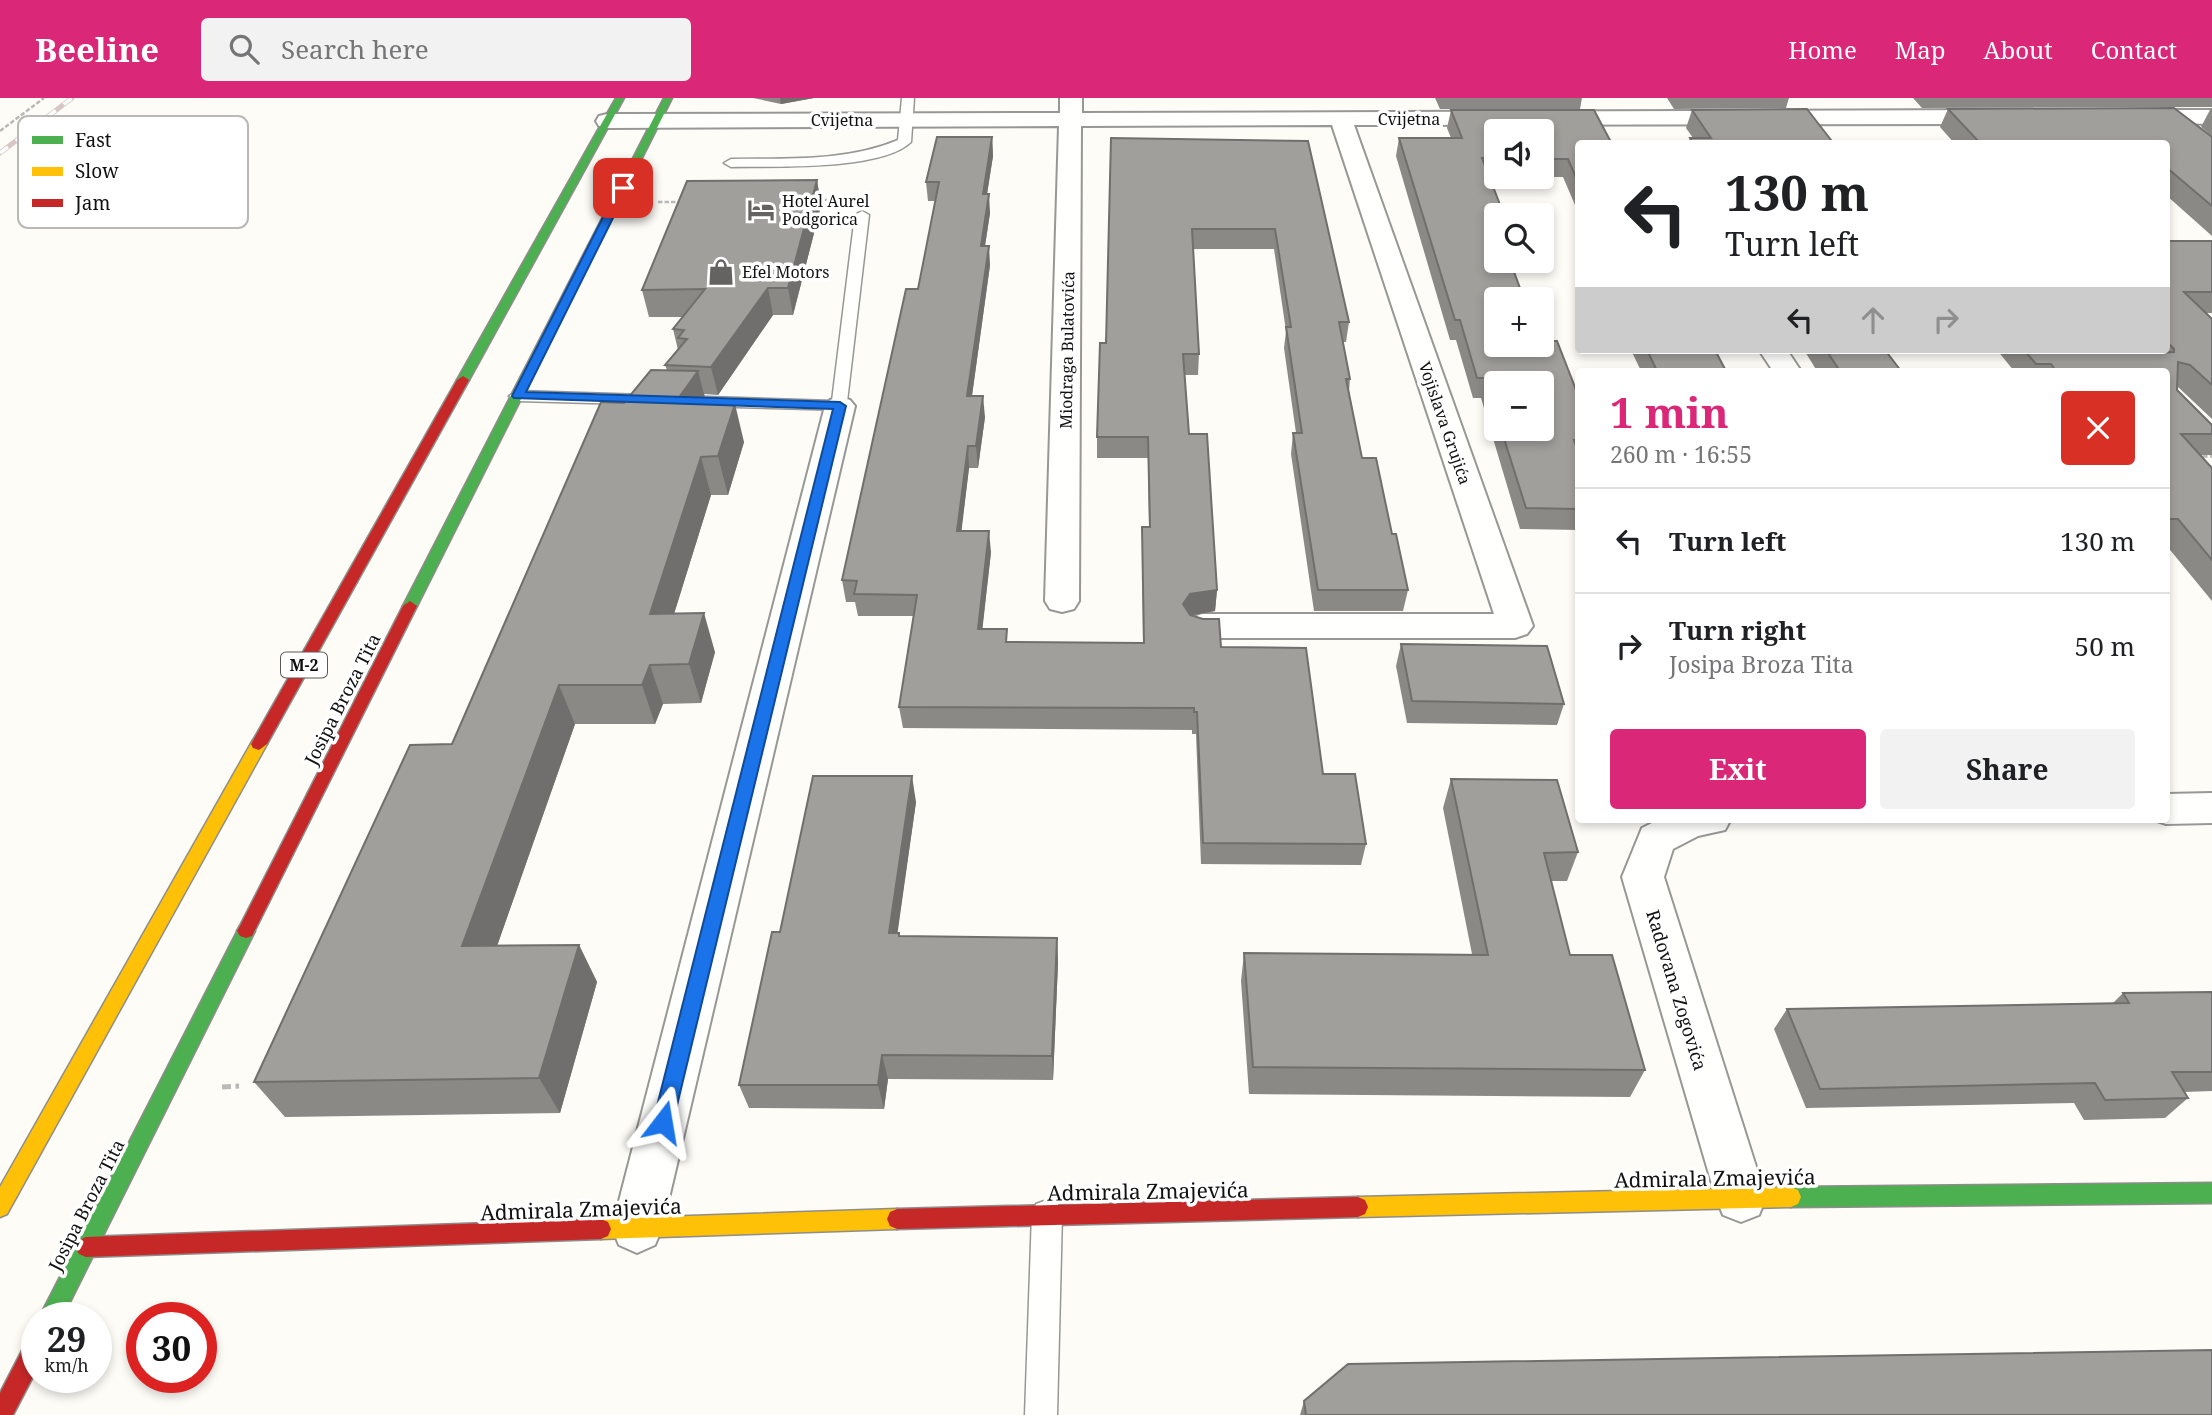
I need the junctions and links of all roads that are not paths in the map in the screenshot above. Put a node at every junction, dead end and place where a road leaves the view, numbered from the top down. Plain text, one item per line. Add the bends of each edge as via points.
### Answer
1 (620, 98) edge
2 (668, 98) edge
3 (1878, 98) edge
4 (907, 109) edge
5 (1071, 109) edge
6 (2024, 117) edge
7 (2117, 117) edge
8 (2170, 117) junction
9 (2212, 117) edge
10 (1618, 118) junction
11 (1897, 118) junction
12 (1341, 119) junction
13 (607, 121) junction
14 (657, 121) junction
15 (1914, 135) dead end
16 (1632, 140) edge
17 (2202, 141) edge
18 (731, 163) dead end
19 (862, 215) dead end
20 (518, 396) junction
21 (840, 406) junction
22 (1062, 601) dead end
23 (1202, 626) edge
24 (2212, 808) edge
25 (2170, 809) edge
26 (1688, 823) edge
27 (2212, 1193) edge
28 (1741, 1198) junction
29 (0, 1207) edge
30 (1047, 1214) junction
31 (637, 1228) junction
32 (86, 1247) junction
33 (58, 1302) edge
34 (21, 1376) edge
35 (1, 1415) edge
36 (1041, 1415) edge

1 - 13 main road, M-2
2 - 14 main road, Josipa Broza Tita
3 - 11 street
4 - 5 street, Cvijetna
4 - 14 street, Cvijetna
4 - 18 lane via 904,142 867,156
5 - 12 street, Cvijetna
5 - 22 street, Miodraga Bulatovića
6 - 11 street, Cvijetna
7 - 8 street
8 - 9 street
8 - 17 street
10 - 11 street, Cvijetna
10 - 12 street, Cvijetna
10 - 16 street
11 - 15 street
12 - 23 street, Vojislava Grujića via 1515,626
13 - 14 street, Cvijetna
13 - 29 main road, M-2
14 - 20 main road, Josipa Broza Tita
19 - 21 lane
20 - 21 lane
20 - 32 main road, Josipa Broza Tita
21 - 31 street
24 - 25 street
26 - 28 street, Radovana Zogovića via 1656,839 1643,877
27 - 28 main road, Admirala Zmajevića
28 - 30 main road, Admirala Zmajevića
30 - 31 main road, Admirala Zmajevića
30 - 36 lane
31 - 32 main road, Admirala Zmajevića
32 - 33 main road, Josipa Broza Tita
34 - 35 main road

